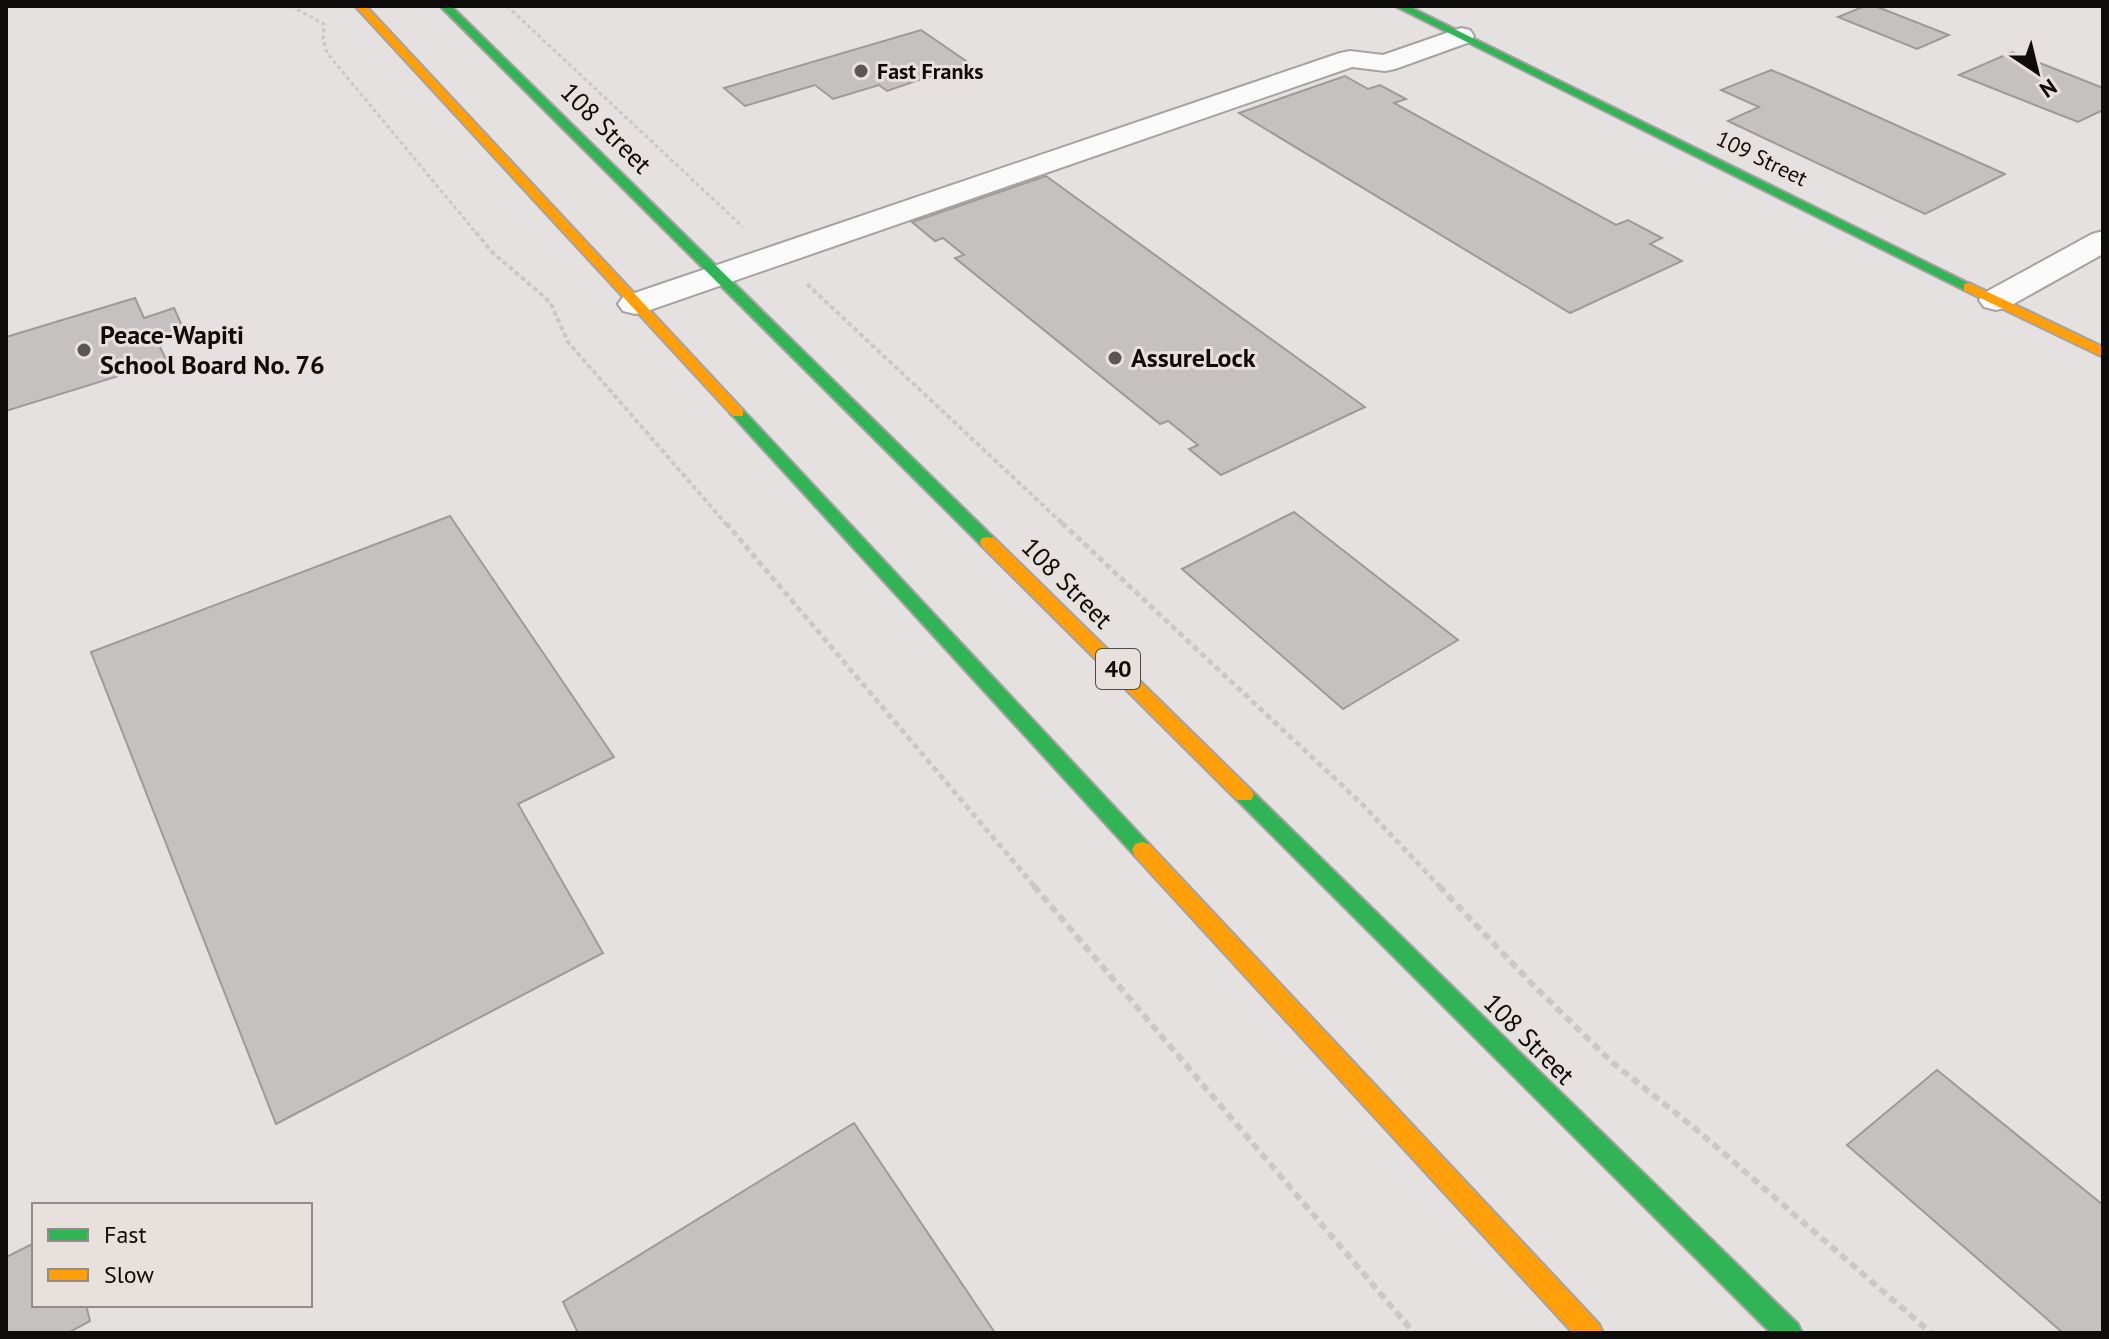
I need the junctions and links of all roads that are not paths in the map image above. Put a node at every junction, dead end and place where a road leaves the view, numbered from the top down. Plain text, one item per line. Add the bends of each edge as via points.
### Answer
1 (360, 6) edge
2 (445, 6) edge
3 (1400, 6) edge
4 (1461, 36) junction
5 (2103, 241) edge
6 (718, 275) junction
7 (1996, 300) junction
8 (635, 304) junction
9 (2103, 353) edge
10 (1590, 1333) edge
11 (1789, 1333) edge

1 - 8 main road
2 - 6 main road, 108 Street / 40
3 - 4 main road, 109 Street
4 - 6 street via 1385,63 1350,59
4 - 7 main road, 109 Street
5 - 7 street
6 - 8 street
6 - 11 main road, 108 Street / 40
7 - 9 main road, 109 Street
8 - 10 main road

